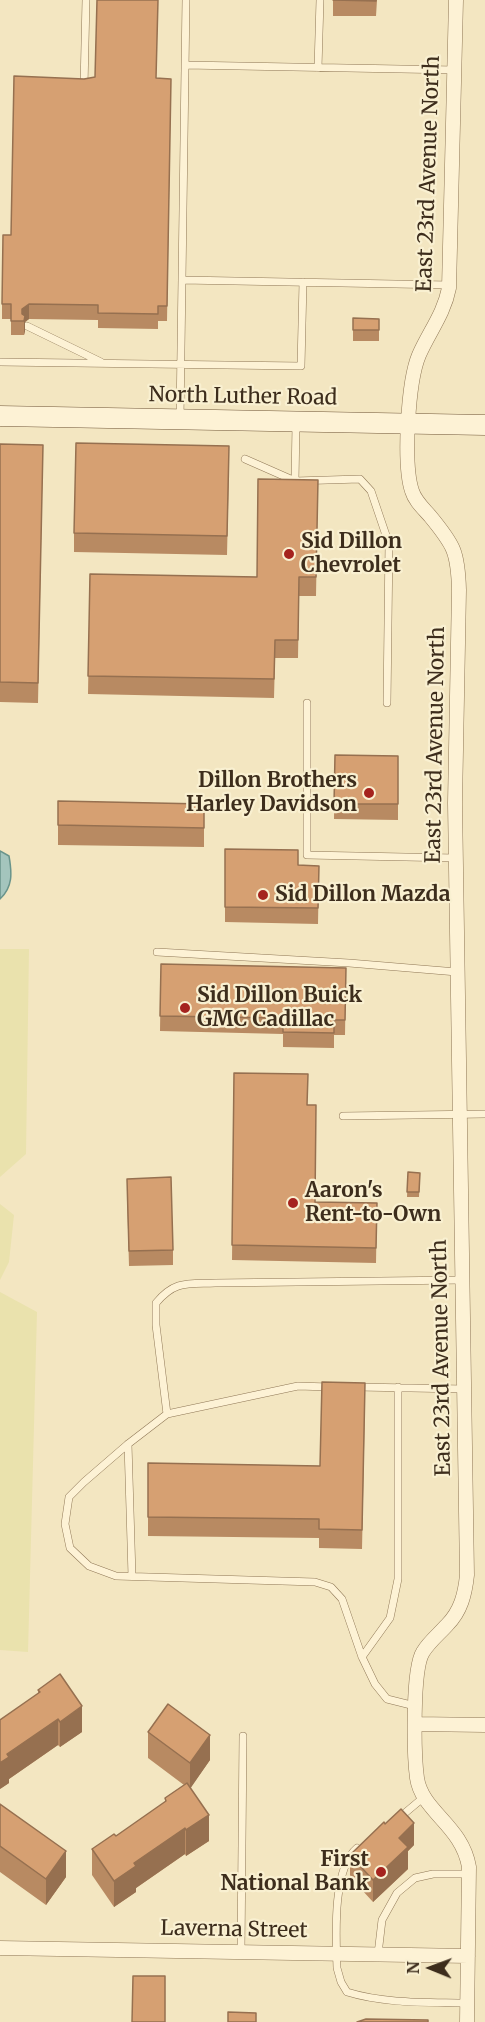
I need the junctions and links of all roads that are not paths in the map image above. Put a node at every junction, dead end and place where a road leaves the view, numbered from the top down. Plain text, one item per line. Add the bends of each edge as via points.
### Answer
1 (86, 0) edge
2 (186, 0) edge
3 (320, 0) edge
4 (456, 0) edge
5 (185, 65) junction
6 (318, 68) junction
7 (454, 70) junction
8 (84, 88) edge
9 (182, 280) junction
10 (303, 282) junction
11 (449, 285) junction
12 (27, 326) edge
13 (0, 362) edge
14 (103, 364) junction
15 (180, 365) junction
16 (0, 417) edge
17 (180, 420) junction
18 (296, 422) junction
19 (408, 424) junction
20 (485, 425) edge
21 (245, 459) dead end
22 (295, 481) junction
23 (307, 703) dead end
24 (387, 703) dead end
25 (455, 858) junction
26 (157, 952) dead end
27 (457, 972) junction
28 (485, 1114) edge
29 (343, 1116) dead end
30 (459, 1116) junction
31 (462, 1280) junction
32 (342, 1387) edge
33 (354, 1387) edge
34 (398, 1388) junction
35 (464, 1389) junction
36 (167, 1414) junction
37 (128, 1444) junction
38 (132, 1576) junction
39 (362, 1657) junction
40 (416, 1706) junction
41 (416, 1724) junction
42 (485, 1725) edge
43 (243, 1736) dead end
44 (424, 1797) junction
45 (392, 1827) edge
46 (367, 1840) edge
47 (469, 1874) junction
48 (0, 1948) edge
49 (241, 1951) junction
50 (337, 1953) junction
51 (378, 1954) junction
52 (468, 1956) junction
53 (467, 2003) junction
54 (467, 2022) edge

1 - 8 lane
2 - 5 lane
3 - 6 lane
4 - 7 street, East 23rd Avenue North
5 - 6 lane
5 - 9 lane
6 - 7 lane
7 - 11 street, East 23rd Avenue North
9 - 10 lane
9 - 15 lane
10 - 11 lane
10 - 15 lane via 301,366
11 - 19 street, East 23rd Avenue North via 446,303 414,368
12 - 14 lane
13 - 14 lane
14 - 15 lane
15 - 17 lane
16 - 17 street, North Luther Road
17 - 18 street, North Luther Road
18 - 19 street, North Luther Road
18 - 22 lane
19 - 20 street, North Luther Road
19 - 25 street, East 23rd Avenue North via 412,493 454,547 458,568
21 - 22 lane
22 - 24 lane via 360,479 371,491 389,544
23 - 25 lane via 307,855
25 - 27 street, East 23rd Avenue North
26 - 27 lane
27 - 30 street, East 23rd Avenue North
28 - 30 lane
29 - 30 lane
30 - 31 street, East 23rd Avenue North
31 - 35 street, East 23rd Avenue North
31 - 36 lane via 184,1284 168,1289 156,1303
32 - 36 lane via 298,1386
33 - 34 lane
34 - 35 lane
34 - 39 lane via 398,1579 390,1618
35 - 40 street, East 23rd Avenue North via 465,1589 458,1611 419,1660
36 - 37 lane
37 - 38 lane
37 - 38 lane via 69,1497 65,1524 70,1548 89,1566 116,1576
38 - 39 lane via 315,1582 331,1587 342,1599
39 - 40 lane via 387,1699
40 - 41 street, East 23rd Avenue North
41 - 42 street
41 - 44 street, East 23rd Avenue North via 416,1774
43 - 49 lane
44 - 45 lane
44 - 47 street, East 23rd Avenue North via 462,1843
46 - 50 lane via 349,1855 340,1879
47 - 51 lane via 415,1878 397,1893 382,1920
47 - 52 street, East 23rd Avenue North
48 - 49 street, Laverna Street
49 - 50 street, Laverna Street
50 - 51 street, Laverna Street
50 - 53 lane via 337,1968 347,1992 387,2000
51 - 52 street, Laverna Street
52 - 53 street, East 23rd Avenue North
53 - 54 street, East 23rd Avenue North

